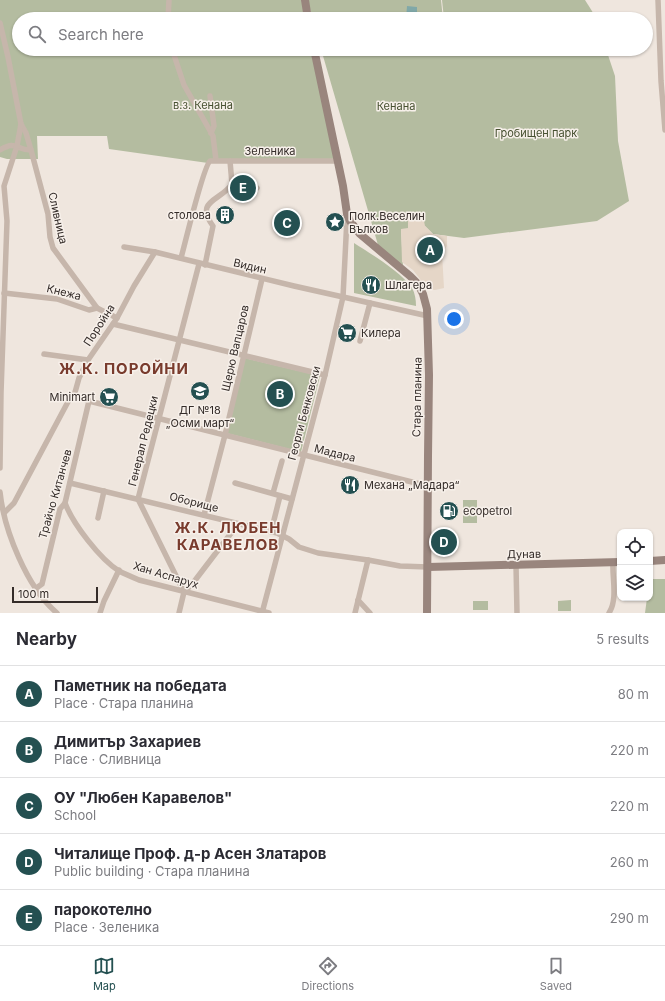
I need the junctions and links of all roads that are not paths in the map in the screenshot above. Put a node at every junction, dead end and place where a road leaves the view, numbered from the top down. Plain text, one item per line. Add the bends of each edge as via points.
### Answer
1 (169, 0) edge
2 (305, 0) edge
3 (658, 0) edge
4 (168, 12) edge
5 (307, 12) edge
6 (0, 24) edge
7 (174, 56) edge
8 (315, 56) edge
9 (663, 81) edge
10 (210, 96) dead end
11 (21, 124) junction
12 (665, 130) edge
13 (211, 133) junction
14 (17, 146) junction
15 (0, 150) edge
16 (31, 150) junction
17 (216, 160) junction
18 (230, 161) junction
19 (337, 161) junction
20 (232, 184) junction
21 (257, 188) dead end
22 (347, 214) junction
23 (0, 220) edge
24 (6, 221) junction
25 (124, 247) dead end
26 (155, 252) junction
27 (182, 258) junction
28 (202, 265) junction
29 (262, 278) junction
30 (4, 293) junction
31 (343, 297) junction
32 (372, 304) junction
33 (97, 308) junction
34 (428, 316) junction
35 (117, 318) junction
36 (114, 324) junction
37 (179, 340) junction
38 (360, 341) dead end
39 (44, 354) dead end
40 (243, 356) junction
41 (88, 360) junction
42 (325, 375) junction
43 (0, 393) edge
44 (74, 396) junction
45 (89, 401) junction
46 (158, 419) junction
47 (225, 435) junction
48 (303, 455) junction
49 (0, 459) edge
50 (282, 461) dead end
51 (0, 468) edge
52 (70, 482) junction
53 (235, 483) dead end
54 (428, 486) junction
55 (104, 491) junction
56 (0, 492) edge
57 (273, 494) junction
58 (280, 496) junction
59 (138, 499) junction
60 (292, 499) junction
61 (65, 503) junction
62 (4, 513) junction
63 (204, 515) junction
64 (98, 518) dead end
65 (238, 524) junction
66 (270, 532) junction
67 (282, 536) junction
68 (368, 560) junction
69 (665, 560) edge
70 (653, 561) edge
71 (616, 562) edge
72 (516, 565) junction
73 (428, 568) junction
74 (119, 570) junction
75 (35, 589) junction
76 (184, 592) junction
77 (358, 600) junction
78 (263, 612) edge
79 (57, 613) edge
80 (100, 613) edge
81 (179, 613) edge
82 (269, 613) edge
83 (355, 613) edge
84 (370, 613) edge
85 (427, 613) edge
86 (517, 613) edge
87 (609, 613) edge

1 - 4 street
2 - 5 main road
3 - 9 street
6 - 11 street
7 - 13 street via 184,86
8 - 19 main road
9 - 12 street
10 - 13 street via 214,126
11 - 14 street
11 - 16 street, Сливница
13 - 17 street
14 - 15 street via 10,145
14 - 16 street
14 - 24 street via 4,186
16 - 33 street, Сливница via 48,214 53,248
17 - 18 street, Зеленика
17 - 27 street via 210,161 206,166
18 - 19 street, Зеленика
18 - 20 street
19 - 22 main road
20 - 21 street via 241,180 251,182
20 - 28 street, Генерал Редецки via 206,208 206,216 213,226
22 - 31 street, Георги Бенковски
22 - 34 main road, Стара планина via 352,226 360,234 418,284
23 - 24 street
24 - 30 street
25 - 26 street, Видин
26 - 27 street, Видин
26 - 35 street, Поройна
27 - 28 street, Видин
28 - 29 street, Видин
28 - 37 street, Генерал Редецки
29 - 31 street, Видин
29 - 40 street, Щерю Вапцаров
30 - 33 street, Кнежа via 57,299 89,310
30 - 43 street
31 - 32 street, Видин
31 - 42 street, Георги Бенковски
32 - 34 street, Видин
32 - 38 street
33 - 35 street, Сливница
34 - 54 main road, Стара планина
35 - 36 street, Поройна
36 - 37 street
36 - 41 street, Поройна
37 - 40 street
37 - 46 street, Генерал Редецки
39 - 41 street
40 - 42 street
40 - 47 street, Щерю Вапцаров
41 - 44 street, Поройна
42 - 48 street, Георги Бенковски
43 - 49 street
44 - 45 street, Мадара
44 - 62 street, Поройна via 70,398 14,503
45 - 46 street, Мадара
45 - 52 street, Трайчо Китанчев
46 - 47 street, Мадара
46 - 59 street, Генерал Редецки
47 - 48 street, Мадара
47 - 63 street, Щерю Вапцаров
48 - 54 street, Мадара
48 - 60 street, Георги Бенковски
49 - 51 street
50 - 57 street
52 - 55 street, Оборище
52 - 61 street, Трайчо Китанчев
53 - 57 street
54 - 73 main road, Стара планина
55 - 59 street, Оборище
55 - 64 street
56 - 62 street
57 - 58 street
58 - 60 street
58 - 66 street
59 - 63 street, Оборище
59 - 76 street, Генерал Редецки
60 - 67 street, Георги Бенковски
61 - 74 street, Хан Аспарух via 78,528 103,557
61 - 75 street, Трайчо Китанчев via 60,509 42,584
62 - 75 street via 13,542
63 - 65 street, Оборище
65 - 66 street, Оборище
65 - 76 street
66 - 67 street, Оборище
67 - 68 street, Оборище via 306,550
67 - 78 street, Георги Бенковски
68 - 73 street, Оборище
68 - 77 street
69 - 70 main road
71 - 72 main road, Дунав
71 - 87 street via 613,607
72 - 73 main road, Дунав
72 - 86 street
73 - 85 main road, Стара планина
74 - 76 street, Хан Аспарух via 139,580
74 - 80 street
75 - 79 street
76 - 78 street, Хан Аспарух
76 - 81 street
77 - 83 street
77 - 84 street
78 - 82 street, Хан Аспарух

